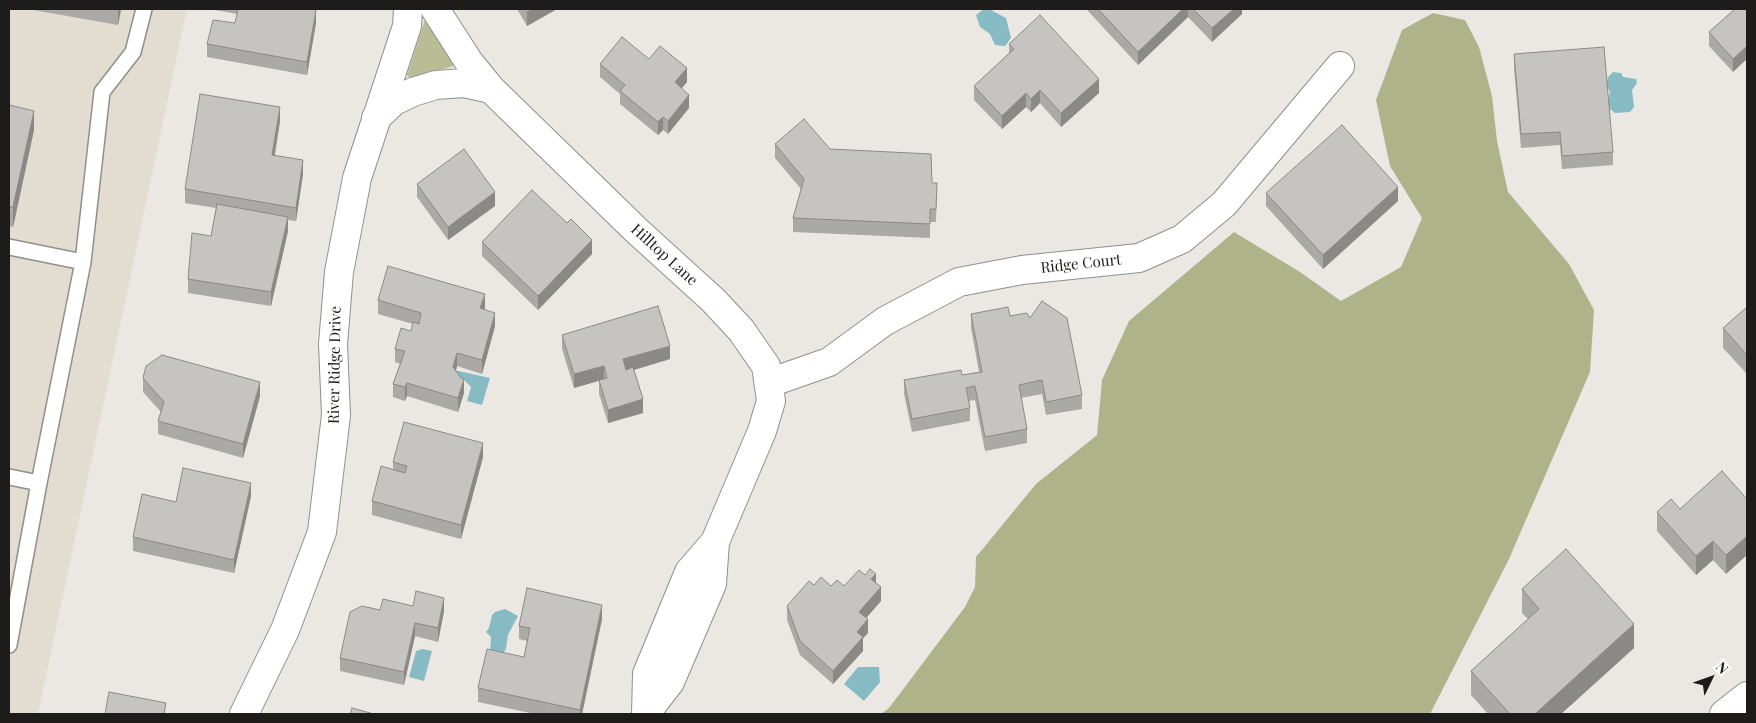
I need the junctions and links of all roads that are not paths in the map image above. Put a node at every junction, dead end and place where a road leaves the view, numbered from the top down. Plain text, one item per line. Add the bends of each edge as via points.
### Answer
1 (144, 9) edge
2 (408, 9) edge
3 (435, 9) edge
4 (1340, 66) dead end
5 (491, 89) junction
6 (376, 118) junction
7 (9, 248) edge
8 (83, 262) junction
9 (768, 383) junction
10 (9, 477) edge
11 (39, 483) junction
12 (9, 645) edge
13 (1747, 696) edge
14 (244, 714) edge
15 (646, 714) edge
16 (1724, 714) edge

1 - 8 lane via 133,52 102,92
2 - 6 street, River Ridge Drive via 407,26
3 - 5 street, Hilltop Lane via 469,62
4 - 9 street, Ridge Court via 1224,204 1182,239 1139,258 1022,270 959,282 885,321 829,362
5 - 6 street via 464,83 436,85 394,101
5 - 9 street, Hilltop Lane via 730,318 766,366
6 - 14 street, River Ridge Drive via 358,178 339,272 333,344 336,415 322,532 285,630
7 - 8 lane
8 - 11 lane
9 - 15 street, Hilltop Lane via 771,401 762,431 716,542 712,584 670,682
10 - 11 lane
11 - 12 lane
13 - 16 street

